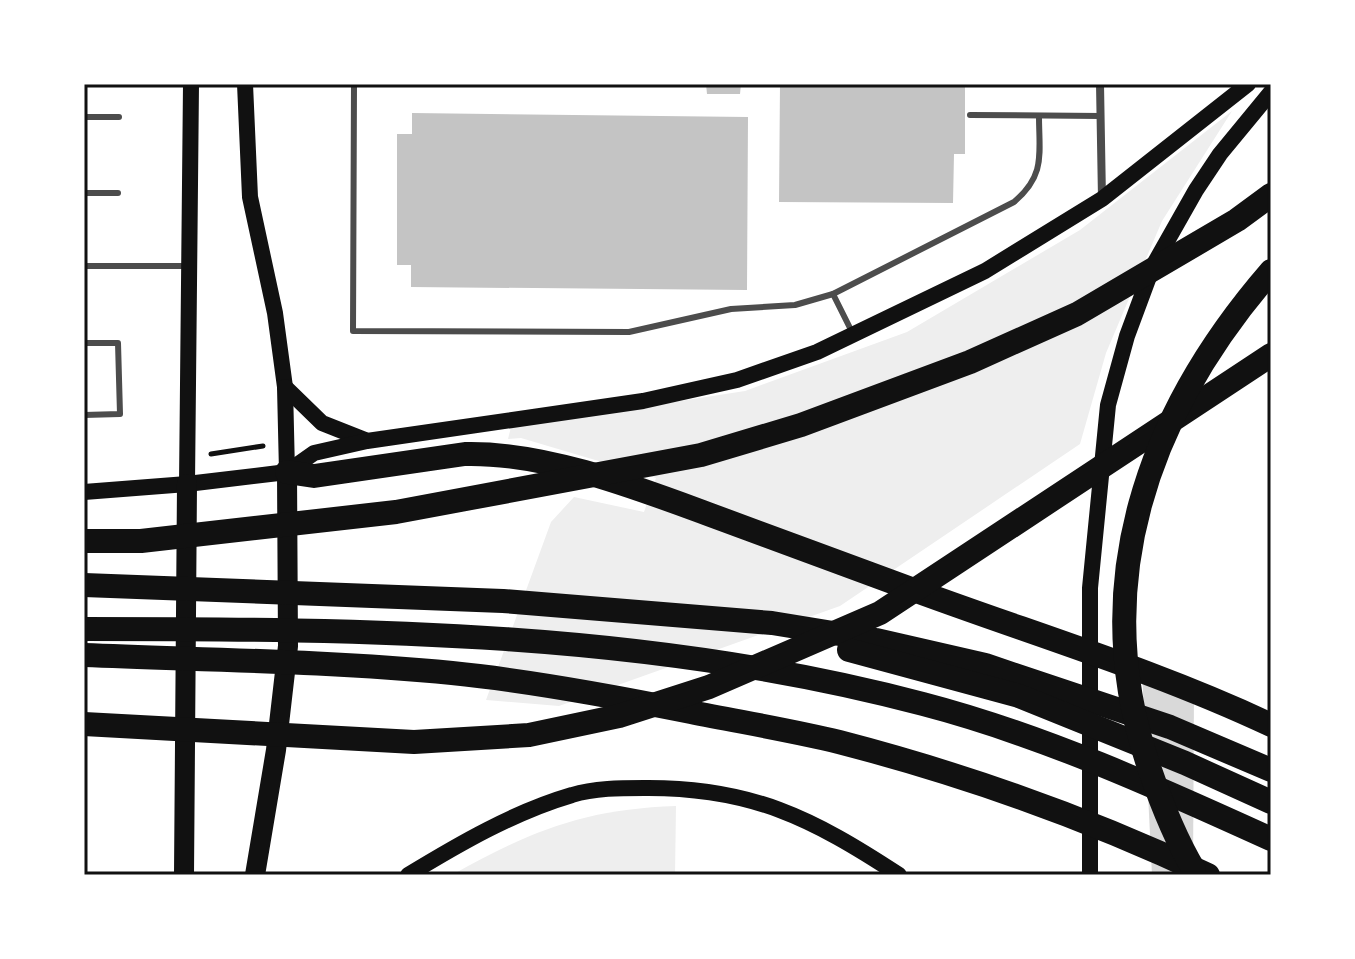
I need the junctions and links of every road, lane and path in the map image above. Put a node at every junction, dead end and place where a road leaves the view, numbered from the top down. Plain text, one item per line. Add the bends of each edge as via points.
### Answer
1 (191, 84) edge
2 (245, 84) edge
3 (354, 84) edge
4 (1100, 84) edge
5 (1248, 84) edge
6 (1271, 92) edge
7 (970, 115) dead end
8 (1039, 116) junction
9 (1101, 116) junction
10 (84, 117) edge
11 (119, 117) dead end
12 (84, 193) edge
13 (118, 193) dead end
14 (1271, 195) edge
15 (1102, 199) junction
16 (84, 266) edge
17 (190, 266) junction
18 (1271, 271) edge
19 (833, 294) junction
20 (854, 334) junction
21 (84, 343) edge
22 (1271, 355) edge
23 (285, 387) junction
24 (84, 415) edge
25 (367, 441) junction
26 (263, 446) dead end
27 (211, 454) dead end
28 (287, 472) junction
29 (187, 484) junction
30 (84, 492) edge
31 (84, 541) edge
32 (84, 585) edge
33 (705, 619) junction
34 (84, 629) edge
35 (84, 655) edge
36 (84, 724) edge
37 (1271, 725) edge
38 (1271, 770) edge
39 (1271, 802) edge
40 (1271, 839) edge
41 (184, 875) edge
42 (255, 875) edge
43 (408, 875) edge
44 (899, 875) edge
45 (1090, 875) edge
46 (1198, 875) edge
47 (1208, 875) edge

1 - 17 main road
2 - 23 main road via 250,197
3 - 19 lane via 353,331 629,332
4 - 9 street
5 - 15 main road
6 - 45 main road via 1220,154 1153,266 1108,405 1090,588
7 - 8 lane
8 - 9 lane
8 - 19 lane via 1039,168 1030,189
9 - 15 street
10 - 11 lane
12 - 13 lane
14 - 31 highway via 1077,314 970,362 815,420 701,455 396,512 141,541
15 - 20 main road via 985,271
16 - 17 lane
17 - 29 main road
18 - 46 highway via 1202,365 1173,418 1139,505 1124,590 1127,687 1138,735 1175,837
19 - 20 lane
20 - 25 main road via 737,380 643,401
21 - 24 lane via 118,343 120,414
22 - 36 highway via 880,613 709,687 619,716 529,735 414,742
23 - 25 main road via 322,423
23 - 28 main road
25 - 28 main road via 314,453
26 - 27 path
28 - 29 main road
28 - 37 highway via 314,476 465,454 537,461 638,488 1136,667
28 - 42 main road via 288,646
29 - 30 main road
29 - 41 main road
32 - 33 highway via 503,601
33 - 38 highway via 846,635 985,665 1170,727
33 - 39 highway via 854,651 1019,696
34 - 40 highway via 500,637 764,668 898,697 978,721 1104,766
35 - 47 highway via 452,673 670,708 929,767 1026,798
43 - 44 main road via 494,826 573,794 672,788 764,803 841,838

